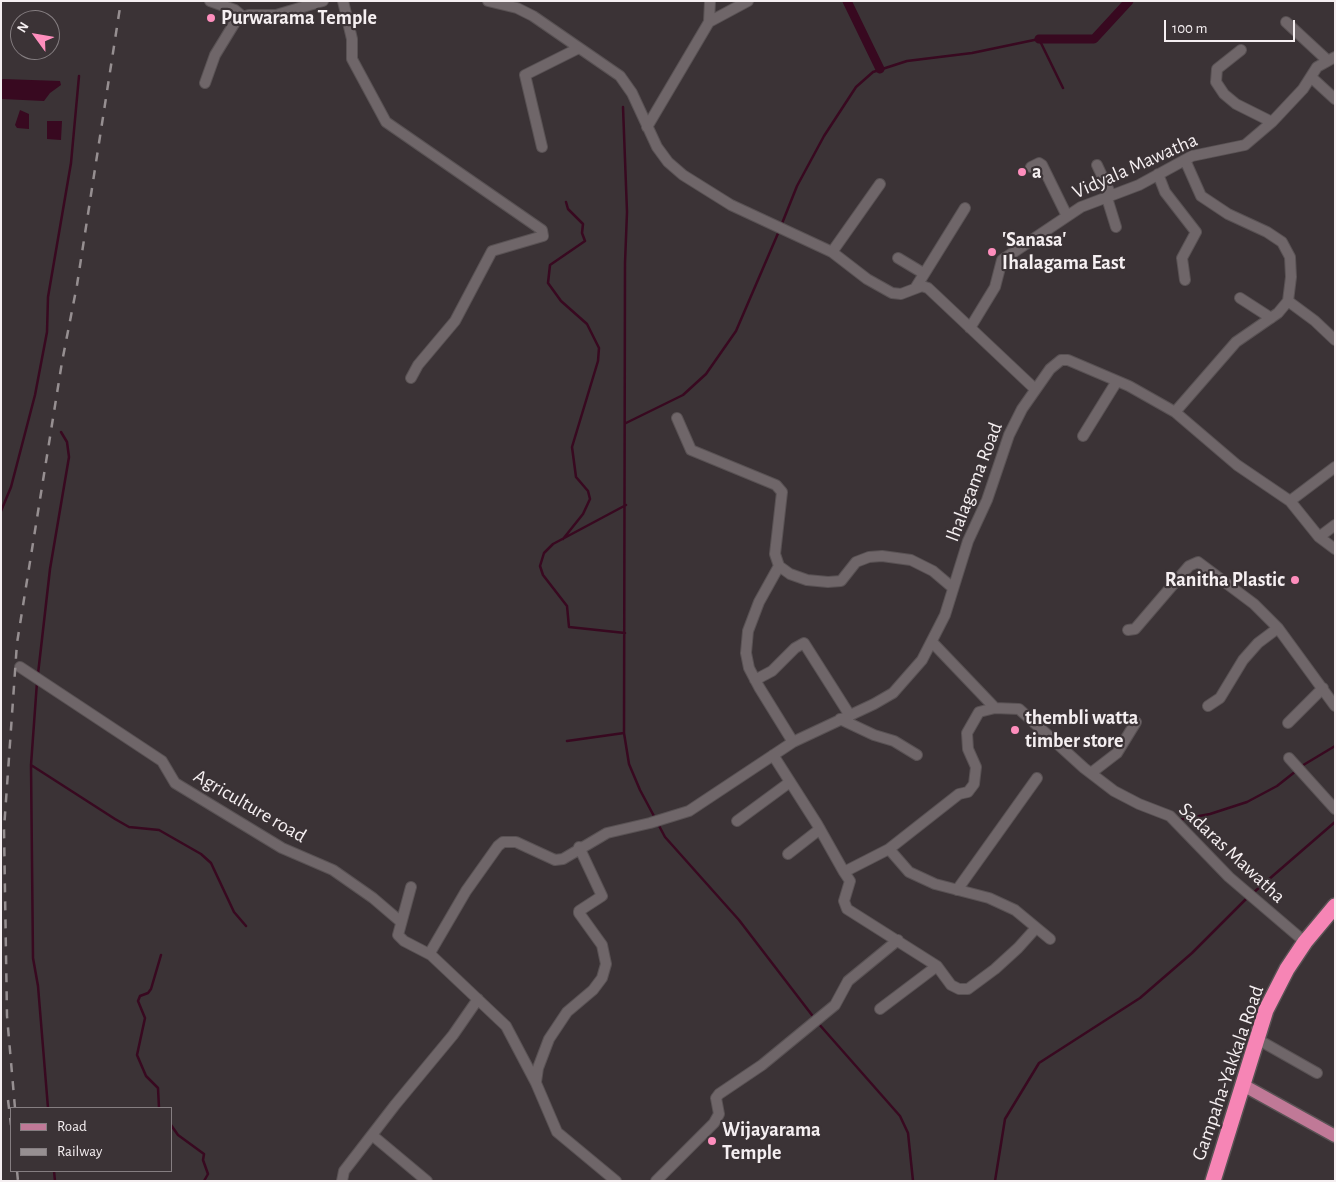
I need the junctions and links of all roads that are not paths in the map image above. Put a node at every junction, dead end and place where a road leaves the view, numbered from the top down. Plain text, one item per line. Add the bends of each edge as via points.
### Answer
1 (210, 1) edge
2 (343, 1) edge
3 (488, 1) edge
4 (710, 1) edge
5 (748, 1) edge
6 (322, 2) edge
7 (504, 3) edge
8 (242, 16) junction
9 (709, 22) junction
10 (1286, 22) dead end
11 (579, 48) junction
12 (1241, 50) dead end
13 (1331, 58) edge
14 (1311, 77) junction
15 (205, 83) dead end
16 (1335, 99) edge
17 (1272, 122) junction
18 (647, 127) junction
19 (542, 147) dead end
20 (1185, 160) junction
21 (1097, 165) dead end
22 (1031, 167) dead end
23 (1158, 174) junction
24 (880, 184) dead end
25 (1109, 197) junction
26 (965, 208) dead end
27 (1067, 216) junction
28 (1116, 227) dead end
29 (832, 252) junction
30 (898, 258) dead end
31 (923, 273) junction
32 (1185, 280) dead end
33 (916, 287) junction
34 (1240, 298) dead end
35 (1288, 301) junction
36 (1271, 318) junction
37 (970, 328) junction
38 (1335, 340) edge
39 (411, 378) dead end
40 (1118, 381) junction
41 (1035, 389) junction
42 (1174, 412) junction
43 (676, 418) dead end
44 (1082, 436) dead end
45 (1335, 466) edge
46 (1290, 501) junction
47 (1335, 525) edge
48 (1318, 537) junction
49 (1335, 549) edge
50 (778, 566) junction
51 (953, 588) junction
52 (1278, 628) junction
53 (1128, 630) dead end
54 (932, 642) junction
55 (20, 666) dead end
56 (755, 680) junction
57 (1323, 688) junction
58 (1208, 706) dead end
59 (1335, 706) edge
60 (995, 708) junction
61 (845, 717) junction
62 (1136, 722) dead end
63 (1288, 723) dead end
64 (793, 742) junction
65 (773, 755) junction
66 (917, 755) dead end
67 (1289, 758) dead end
68 (1091, 773) junction
69 (1037, 778) dead end
70 (790, 782) junction
71 (1335, 809) edge
72 (737, 820) dead end
73 (820, 829) junction
74 (579, 847) junction
75 (889, 849) junction
76 (788, 854) dead end
77 (844, 872) junction
78 (410, 888) dead end
79 (957, 890) junction
80 (1335, 906) edge
81 (401, 922) junction
82 (1036, 928) junction
83 (1050, 939) dead end
84 (898, 940) junction
85 (1305, 942) junction
86 (431, 955) junction
87 (937, 966) junction
88 (478, 999) junction
89 (880, 1009) dead end
90 (1257, 1039) junction
91 (1317, 1073) dead end
92 (536, 1083) junction
93 (1243, 1085) junction
94 (372, 1135) junction
95 (1335, 1136) edge
96 (342, 1181) edge
97 (427, 1181) edge
98 (616, 1181) edge
99 (656, 1181) edge
100 (1213, 1181) edge

1 - 8 street
2 - 39 street via 352,39 352,59 386,122 542,230 543,236 492,251 455,321
3 - 7 street
4 - 9 street
5 - 9 street
6 - 8 street via 276,15
7 - 11 street via 533,16
8 - 15 street via 232,24
9 - 18 street
10 - 13 street
11 - 18 street via 620,76
11 - 19 street via 525,75
12 - 17 street via 1217,69 1216,82 1236,104
13 - 14 street, Vidyala Mawatha via 1317,67
14 - 16 street
14 - 17 street, Vidyala Mawatha
17 - 20 street, Vidyala Mawatha via 1245,145
18 - 29 street via 668,162 683,175 731,205
20 - 23 street, Vidyala Mawatha
20 - 35 street via 1201,196 1282,242 1290,256
21 - 25 street
22 - 27 street via 1039,163 1042,165
23 - 25 street, Vidyala Mawatha
23 - 32 street via 1165,192 1196,232 1182,258
24 - 29 street
25 - 27 street, Vidyala Mawatha
25 - 28 street
26 - 31 street
27 - 37 street, Vidyala Mawatha via 1002,260 995,287
29 - 33 street via 867,279 892,292 901,294
30 - 31 street
31 - 33 street
33 - 37 street via 922,286 934,292
34 - 36 street
35 - 36 street
35 - 38 street
36 - 42 street via 1236,342
37 - 41 street
40 - 41 street, Ihalagama Road via 1061,360
40 - 42 street, Ihalagama Road
40 - 44 street
41 - 51 street, Ihalagama Road via 1009,435
42 - 46 street, Ihalagama Road via 1238,465
43 - 50 street via 691,450 776,485 782,492 775,554
45 - 46 street
46 - 48 street, Ihalagama Road
47 - 48 street
48 - 49 street, Ihalagama Road
50 - 51 street via 807,580 842,581 856,562 882,556 911,560 933,571
50 - 56 street via 748,631 746,653
51 - 54 street, Ihalagama Road
52 - 53 street via 1254,604 1198,562 1190,566 1135,629
52 - 57 street
52 - 58 street via 1248,654 1220,698
54 - 60 street
54 - 61 street, Ihalagama Road via 922,660 893,693
55 - 81 street, Agriculture road via 162,761 175,783 282,848 333,870
56 - 61 street via 772,671 804,643
56 - 64 street
57 - 59 street
57 - 63 street
60 - 68 street, Sadaras Mawatha via 1019,709
60 - 75 street via 980,712 967,732 968,749 976,767 974,784 968,792 959,794
61 - 64 street, Ihalagama Road
61 - 66 street
62 - 68 street via 1117,753
64 - 65 street, Ihalagama Road
65 - 70 street
65 - 74 street, Ihalagama Road via 689,811 607,833
67 - 71 street
68 - 85 street, Sadaras Mawatha via 1114,791 1170,816 1229,877
69 - 79 street
70 - 72 street
70 - 73 street
73 - 76 street
73 - 77 street
74 - 86 street, Ihalagama Road via 563,859 555,860 516,842 503,842 470,884
74 - 92 street via 602,896 579,913 602,944 606,964 602,978 567,1012 548,1039
75 - 77 street
75 - 79 street via 909,872
77 - 84 street via 850,881 844,901 847,909
78 - 81 street
79 - 82 street via 989,898 1015,910
80 - 85 highway, Gampaha-Yakkala Road
81 - 86 street via 400,938
82 - 83 street
82 - 87 street via 1018,948 968,989 950,984
84 - 87 street
84 - 99 street via 848,980 835,1005 762,1065 719,1094 714,1123
85 - 90 highway, Gampaha-Yakkala Road via 1266,1010
86 - 88 street
87 - 89 street
88 - 92 street via 506,1026
88 - 94 street
90 - 91 street
90 - 93 highway, Gampaha-Yakkala Road
92 - 98 street via 556,1132
93 - 95 main road
93 - 100 highway, Gampaha-Yakkala Road
94 - 96 street via 344,1171
94 - 97 street

